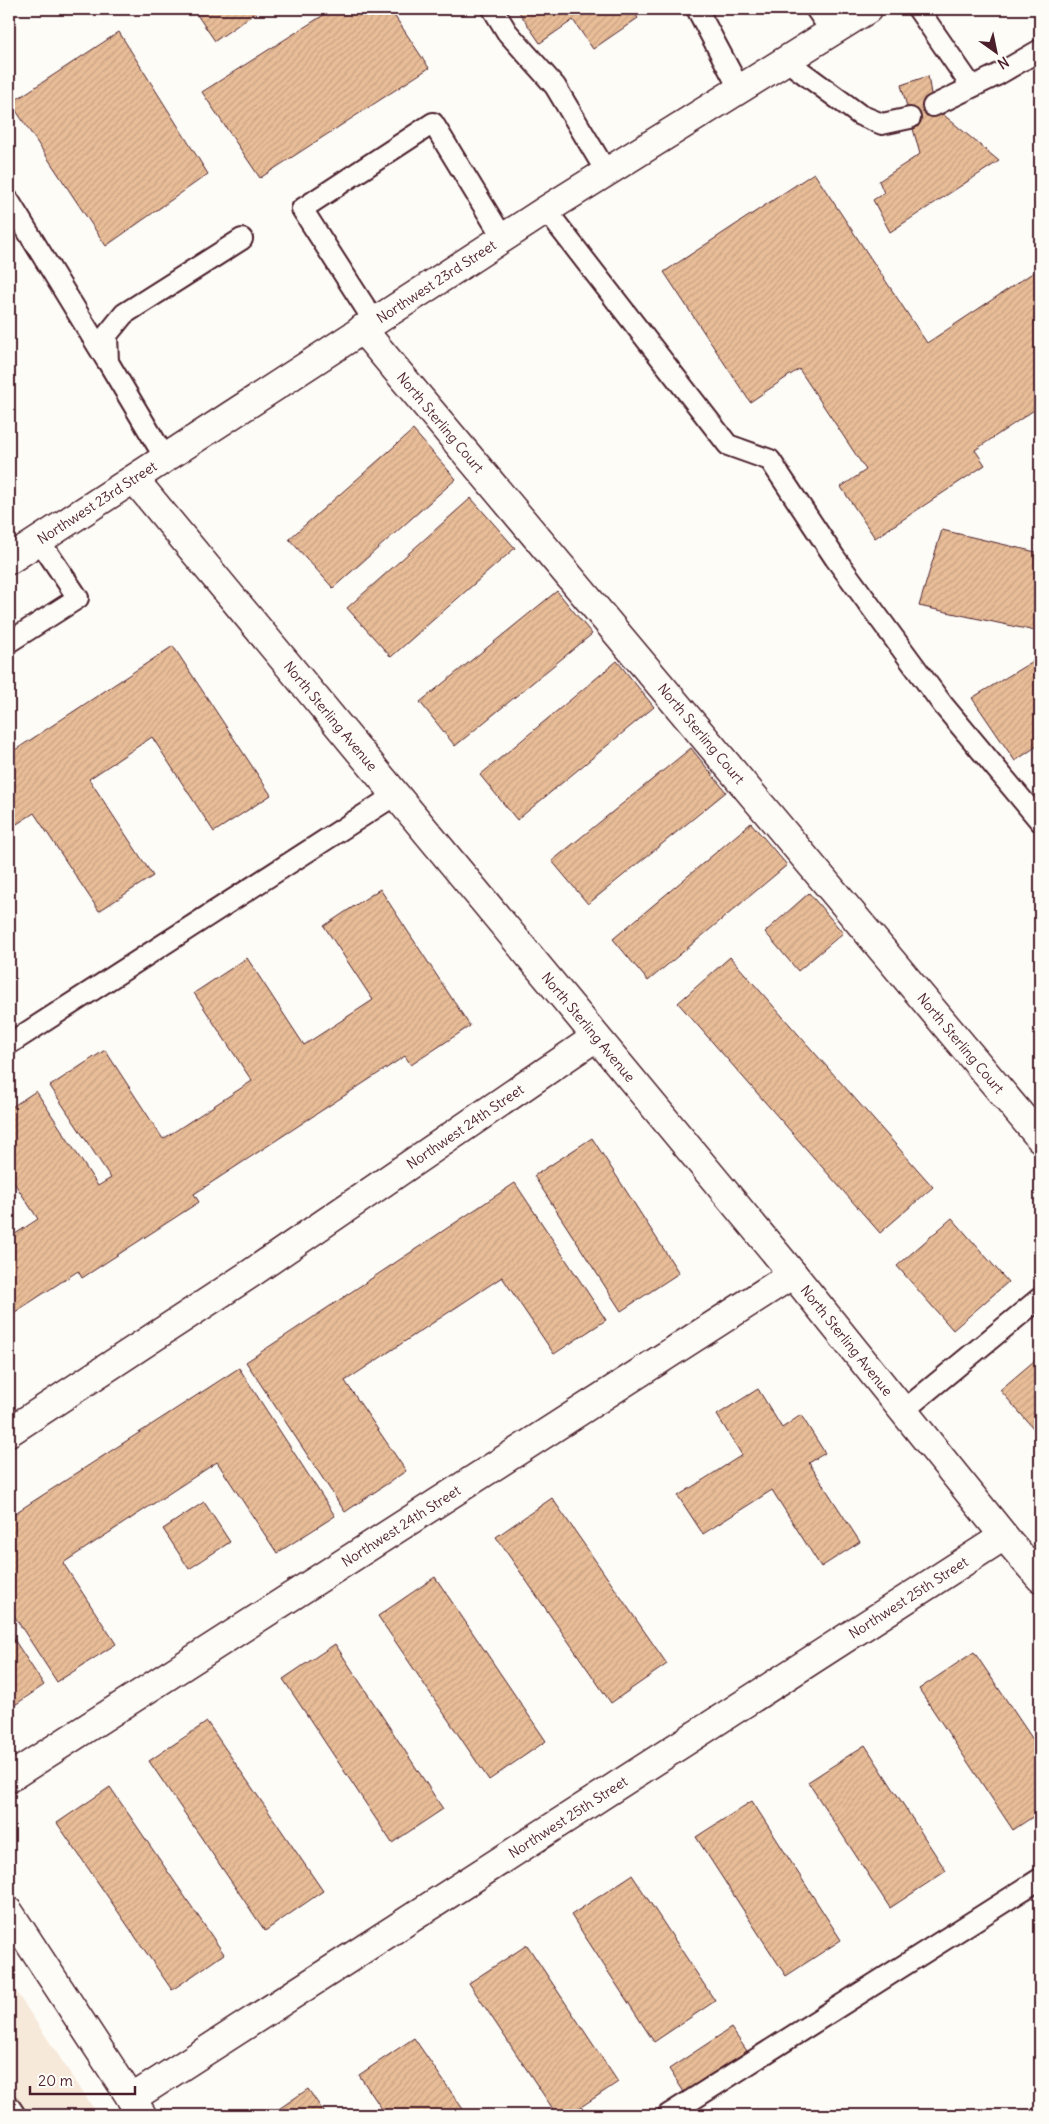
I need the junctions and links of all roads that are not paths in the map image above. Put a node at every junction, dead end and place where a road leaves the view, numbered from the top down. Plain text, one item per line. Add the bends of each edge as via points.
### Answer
1 (493, 9) edge
2 (697, 9) edge
3 (816, 9) edge
4 (868, 9) edge
5 (918, 9) edge
6 (832, 32) junction
7 (1040, 50) edge
8 (787, 61) junction
9 (972, 87) junction
10 (740, 90) junction
11 (932, 106) dead end
12 (910, 118) dead end
13 (607, 173) junction
14 (9, 201) edge
15 (546, 210) junction
16 (504, 238) junction
17 (242, 239) dead end
18 (368, 325) junction
19 (108, 362) junction
20 (165, 458) junction
21 (134, 479) junction
22 (39, 540) junction
23 (9, 560) edge
24 (9, 642) edge
25 (395, 795) junction
26 (1040, 821) edge
27 (596, 1037) junction
28 (9, 1044) edge
29 (1040, 1138) edge
30 (793, 1274) junction
31 (1040, 1298) edge
32 (903, 1411) junction
33 (9, 1432) edge
34 (1004, 1536) junction
35 (1040, 1578) edge
36 (9, 1778) edge
37 (1040, 1879) edge
38 (12, 1926) edge
39 (9, 2106) edge
40 (139, 2111) edge
41 (15, 2115) edge
42 (668, 2115) edge

1 - 13 lane via 507,32 555,86
2 - 10 lane
3 - 6 lane
4 - 6 street, Northwest 23rd Street
5 - 9 lane
6 - 8 street, Northwest 23rd Street
7 - 9 lane
8 - 10 street, Northwest 23rd Street
8 - 12 lane via 860,115 882,124
9 - 11 lane
10 - 13 street, Northwest 23rd Street
13 - 15 street, Northwest 23rd Street
14 - 19 lane
15 - 16 street, Northwest 23rd Street
15 - 26 lane via 728,445 770,460 835,558 943,705
16 - 18 street, Northwest 23rd Street
16 - 18 lane via 433,123 302,209
17 - 19 lane via 124,314 107,335
18 - 20 street, Northwest 23rd Street
18 - 29 street, North Sterling Court
19 - 20 lane
20 - 21 street, Northwest 23rd Street
21 - 22 street, Northwest 23rd Street
21 - 25 street, North Sterling Avenue
22 - 23 street, Northwest 23rd Street
22 - 24 lane via 78,598
25 - 27 street, North Sterling Avenue
25 - 28 lane
27 - 30 street, North Sterling Avenue
27 - 33 street, Northwest 24th Street via 250,1274
30 - 32 street, North Sterling Avenue
30 - 36 street, Northwest 24th Street
31 - 32 lane
32 - 34 street, North Sterling Avenue
34 - 35 street, North Sterling Avenue
34 - 40 street, Northwest 25th Street
37 - 42 lane
38 - 40 street
39 - 41 lane

